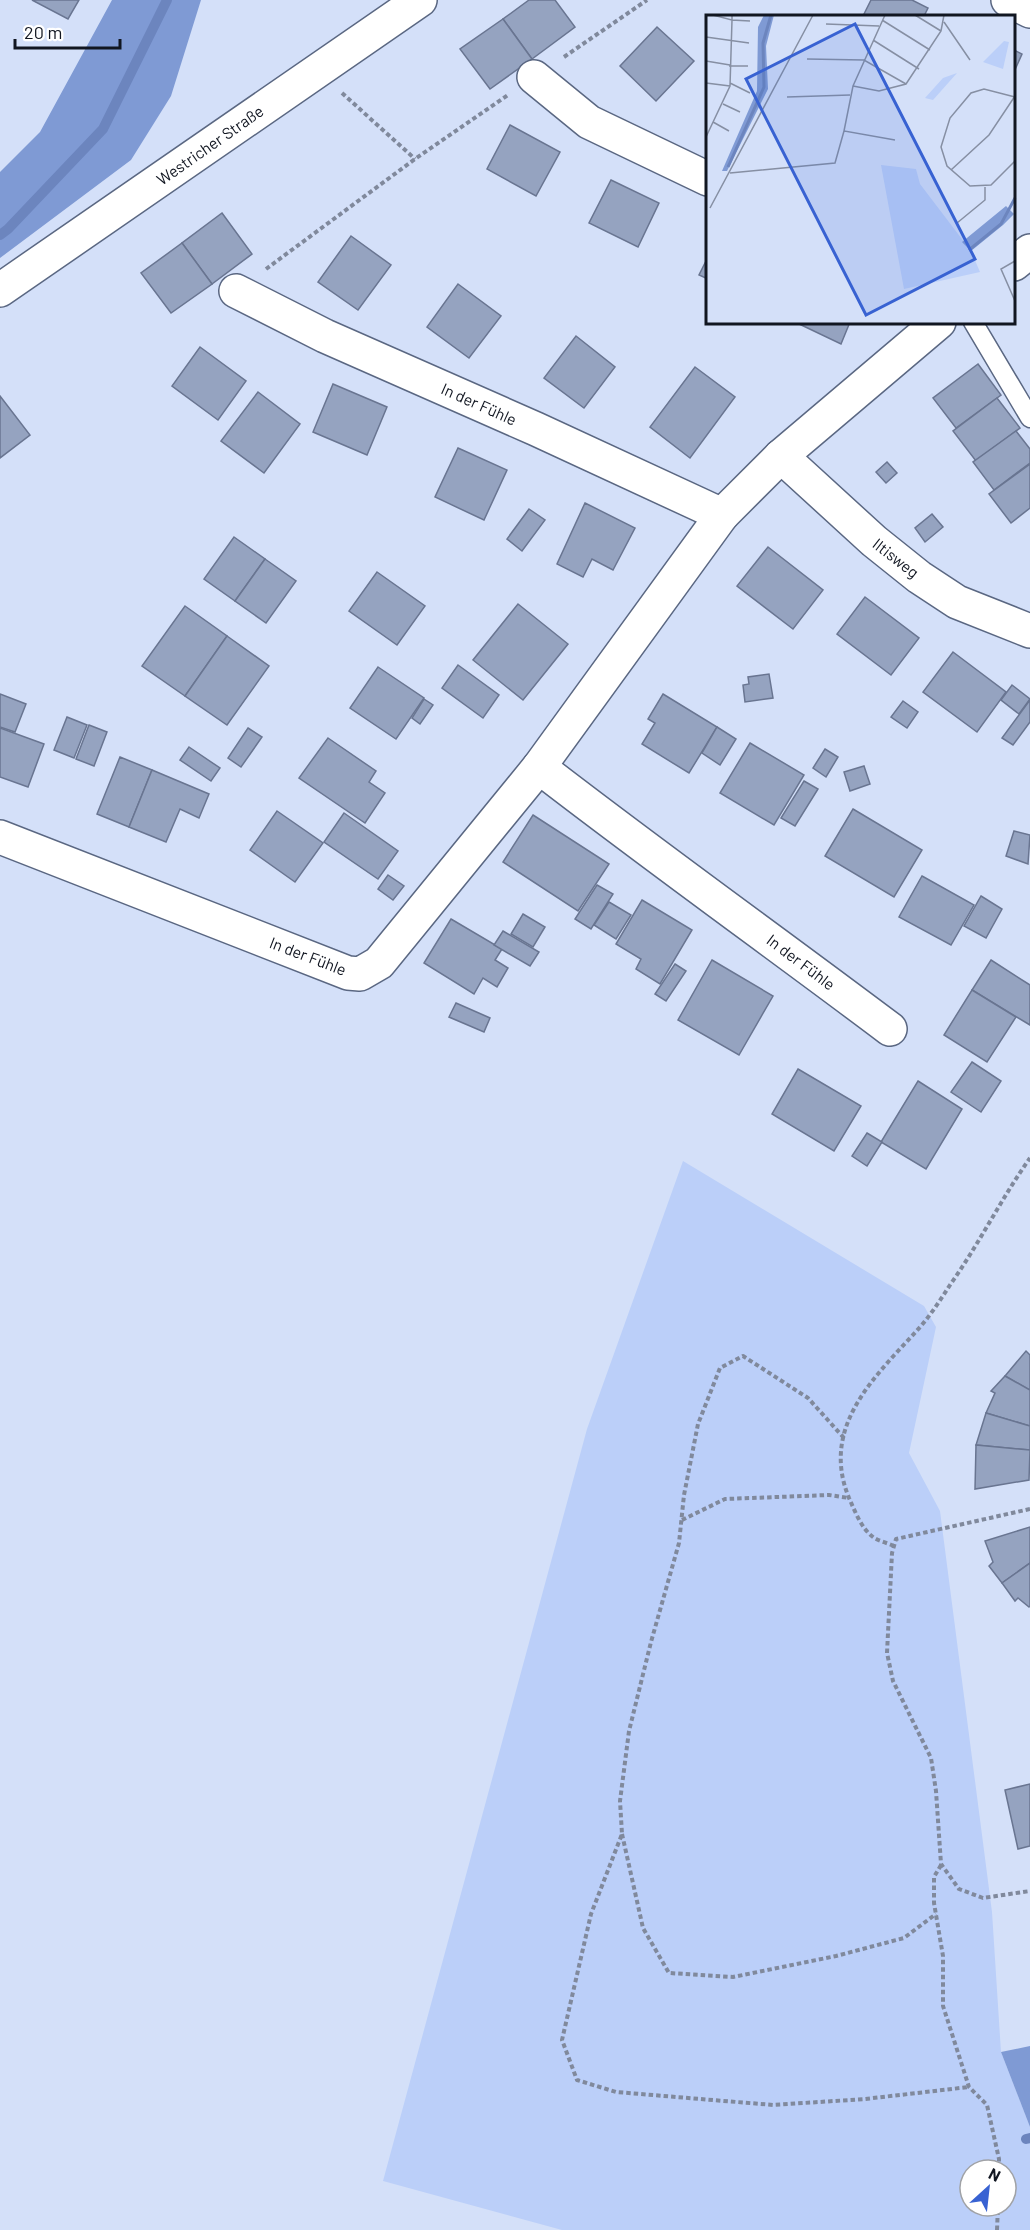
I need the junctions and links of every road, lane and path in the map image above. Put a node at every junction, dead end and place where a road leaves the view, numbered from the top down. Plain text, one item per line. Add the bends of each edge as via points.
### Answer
1 (420, 0) edge
2 (648, 0) edge
3 (1008, 0) edge
4 (1030, 11) edge
5 (318, 71) junction
6 (534, 77) junction
7 (415, 159) junction
8 (706, 178) edge
9 (1030, 251) edge
10 (1015, 263) edge
11 (0, 290) edge
12 (236, 291) joint
13 (937, 324) edge
14 (974, 324) edge
15 (1030, 418) edge
16 (781, 456) junction
17 (722, 515) junction
18 (1030, 631) edge
19 (538, 767) junction
20 (0, 837) edge
21 (890, 1029) dead end
22 (1030, 1158) edge
23 (844, 1437) junction
24 (849, 1498) junction
25 (1030, 1509) edge
26 (681, 1520) junction
27 (894, 1546) junction
28 (622, 1834) junction
29 (941, 1864) junction
30 (1030, 1892) edge
31 (936, 1914) junction
32 (969, 2087) junction
33 (999, 2158) edge

1 - 5 street, Westricher Straße
2 - 6 path
3 - 4 street
5 - 7 path
5 - 11 street, Westricher Straße
6 - 7 path
6 - 8 street via 589,122
7 - 12 path
9 - 10 street
12 - 17 street, In der Fühle via 325,336
13 - 16 street, In der Fühle
14 - 15 lane
16 - 17 street, In der Fühle
16 - 18 street, Iltisweg via 874,542 919,577 957,602
17 - 19 street, In der Fühle
19 - 20 street, In der Fühle via 379,963 360,974 348,973
19 - 21 street, In der Fühle
22 - 23 path via 936,1305 871,1380 851,1415
23 - 24 path via 839,1453 841,1477
23 - 26 path via 808,1398 743,1356 720,1368 698,1424
24 - 26 path via 829,1495 725,1499
24 - 27 path via 873,1537
25 - 27 path via 896,1539
26 - 28 path via 679,1543 629,1731 620,1801
27 - 29 path via 887,1653 893,1681 931,1758
28 - 31 path via 644,1928 669,1973 734,1977 836,1956 904,1938
28 - 32 path via 591,1914 562,2040 578,2080 616,2092 773,2105
29 - 30 path via 960,1889 983,1898
29 - 31 path via 934,1877
31 - 32 path via 943,1956 943,2006
32 - 33 path via 987,2105

